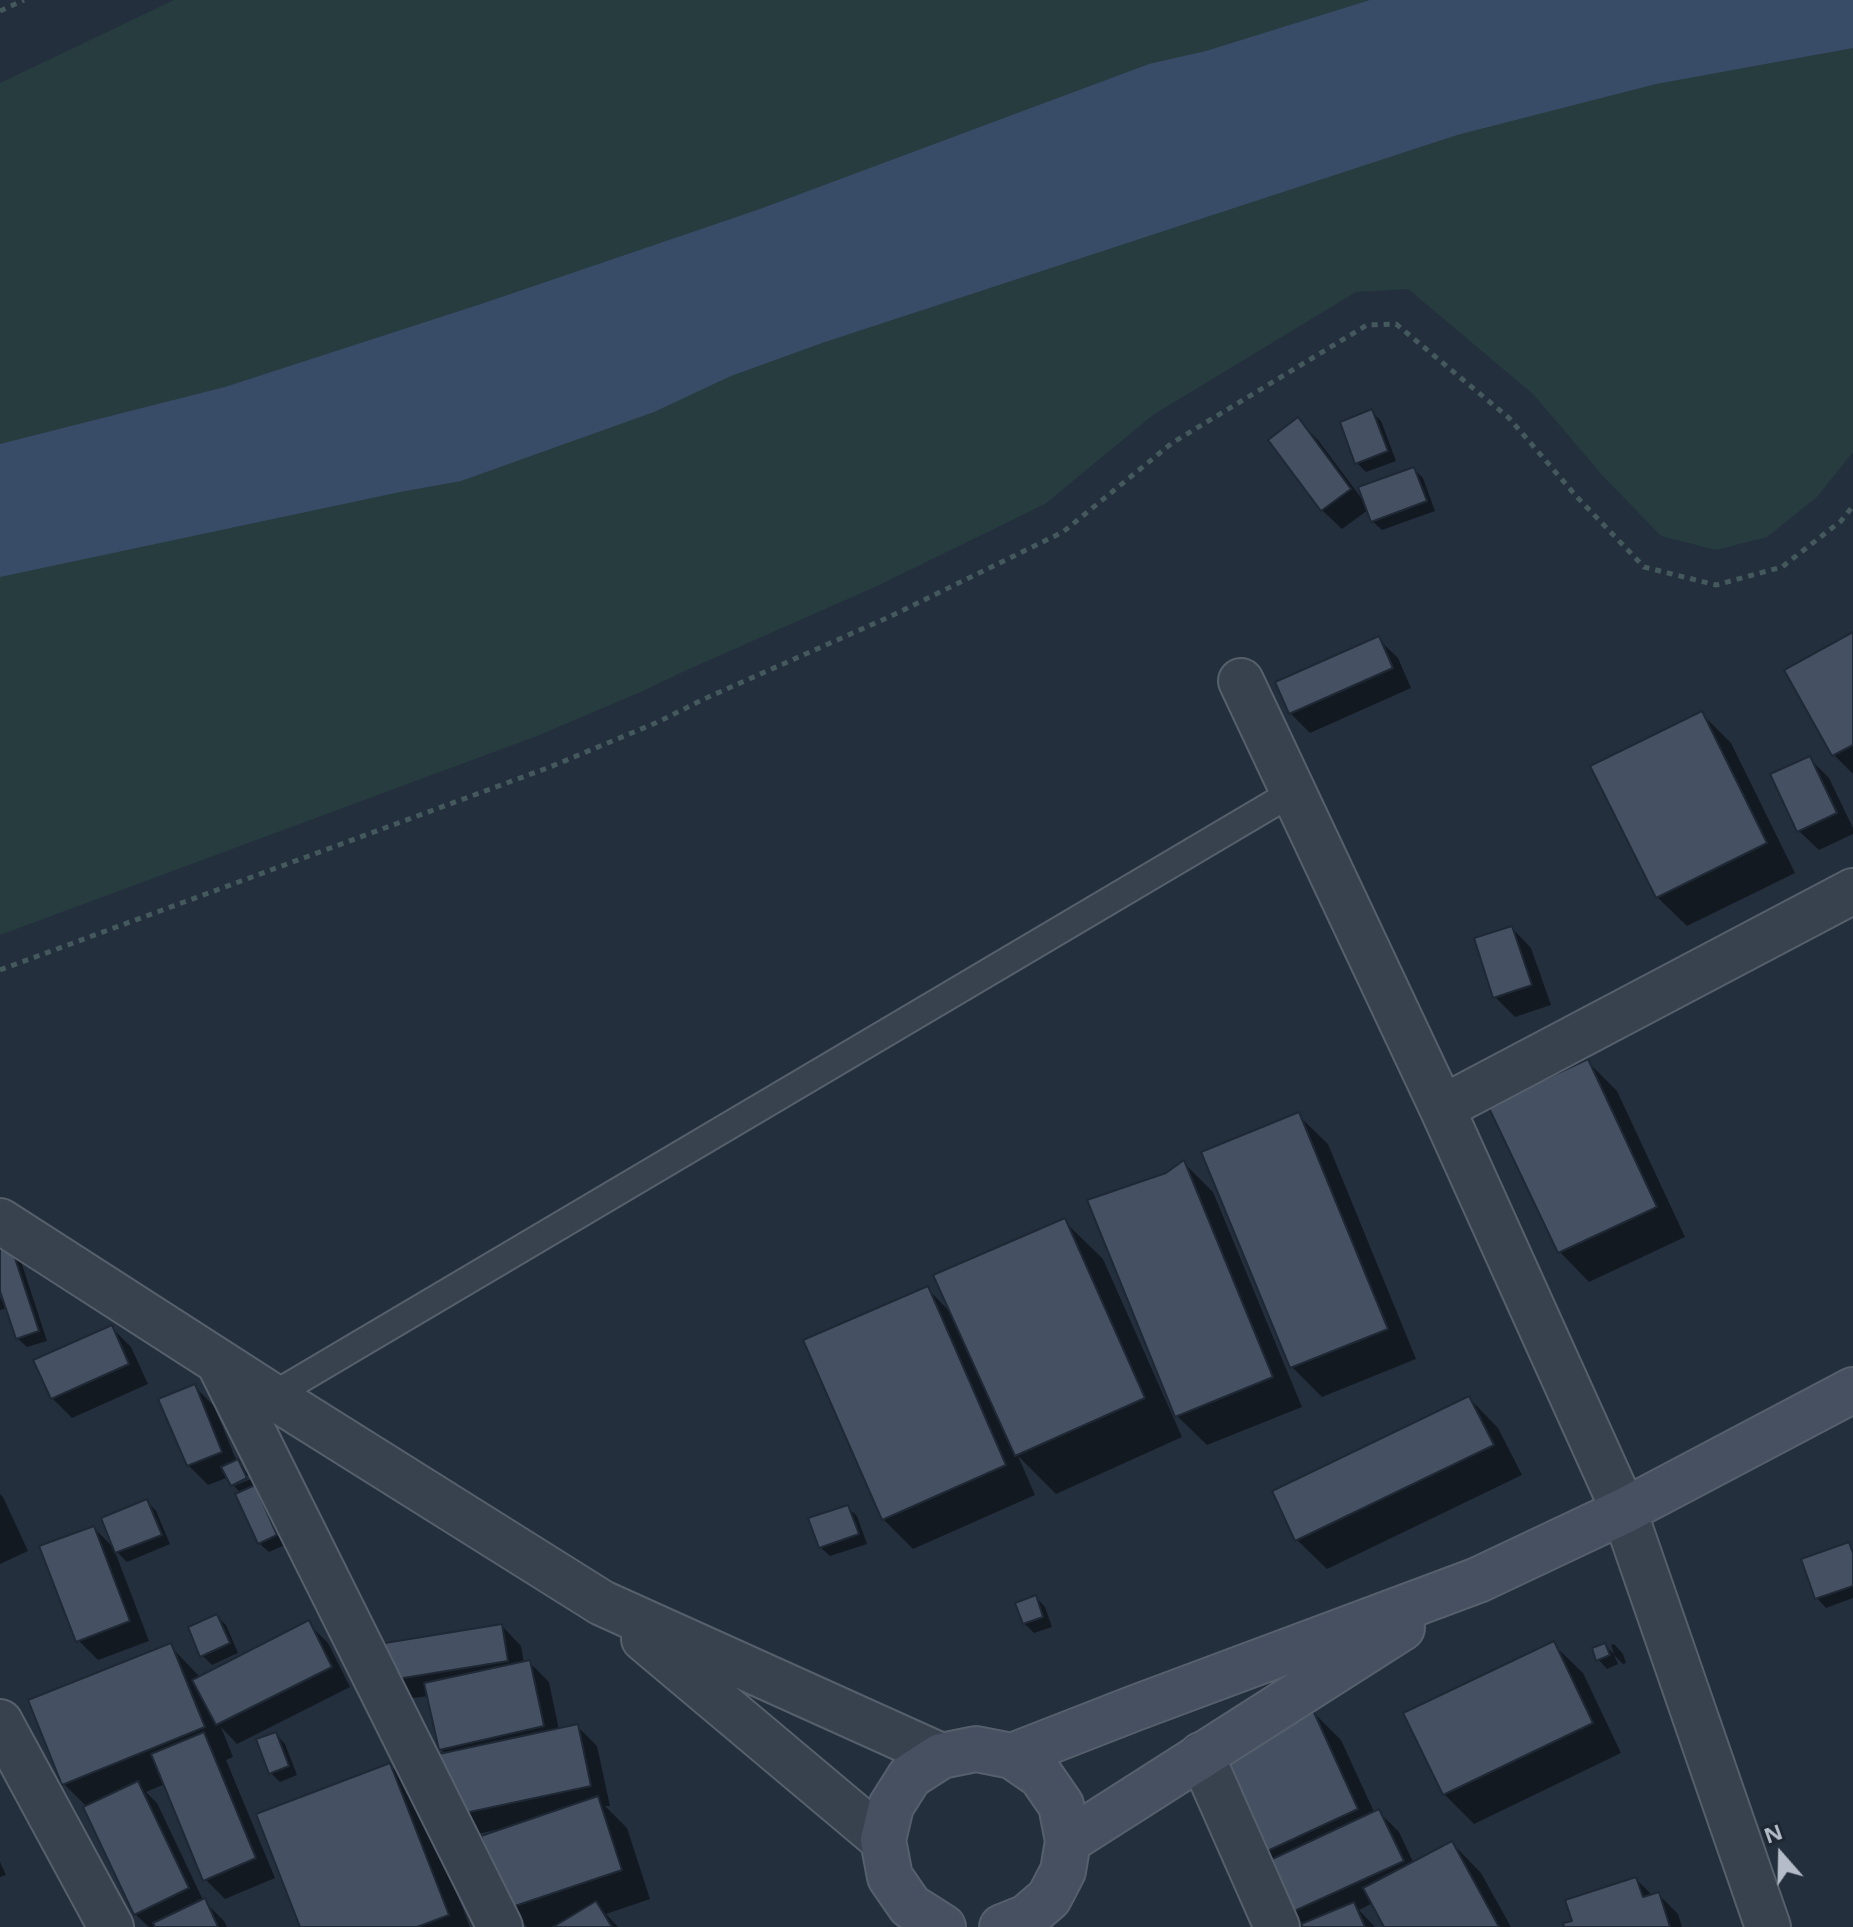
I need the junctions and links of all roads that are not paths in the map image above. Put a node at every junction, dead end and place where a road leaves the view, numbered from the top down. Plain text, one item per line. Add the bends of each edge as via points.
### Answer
1 (1241, 681) dead end
2 (1293, 792) junction
3 (1853, 891) edge
4 (1442, 1108) junction
5 (0, 1221) edge
6 (219, 1361) junction
7 (1853, 1390) edge
8 (272, 1396) junction
9 (1624, 1511) junction
10 (1478, 1580) junction
11 (602, 1603) junction
12 (0, 1722) edge
13 (1201, 1755) junction
14 (941, 1756) junction
15 (1012, 1756) junction
16 (883, 1840) junction
17 (1068, 1841) junction
18 (922, 1920) edge
19 (1018, 1924) edge
20 (111, 1927) edge
21 (500, 1927) edge
22 (1277, 1927) edge
23 (1768, 1927) edge

1 - 2 street
2 - 4 street
2 - 8 lane
3 - 4 street
4 - 9 street
5 - 6 street
6 - 8 street
6 - 21 street
7 - 9 main road
8 - 11 street
9 - 10 main road
9 - 23 street
10 - 13 main road
10 - 15 main road
11 - 14 street
11 - 16 street
12 - 20 street
13 - 17 main road
13 - 22 street
14 - 15 main road via 976,1749
14 - 16 main road via 910,1776 891,1806
15 - 17 main road via 1041,1776 1061,1805
16 - 18 main road via 890,1877
17 - 19 main road via 1063,1871 1049,1898

